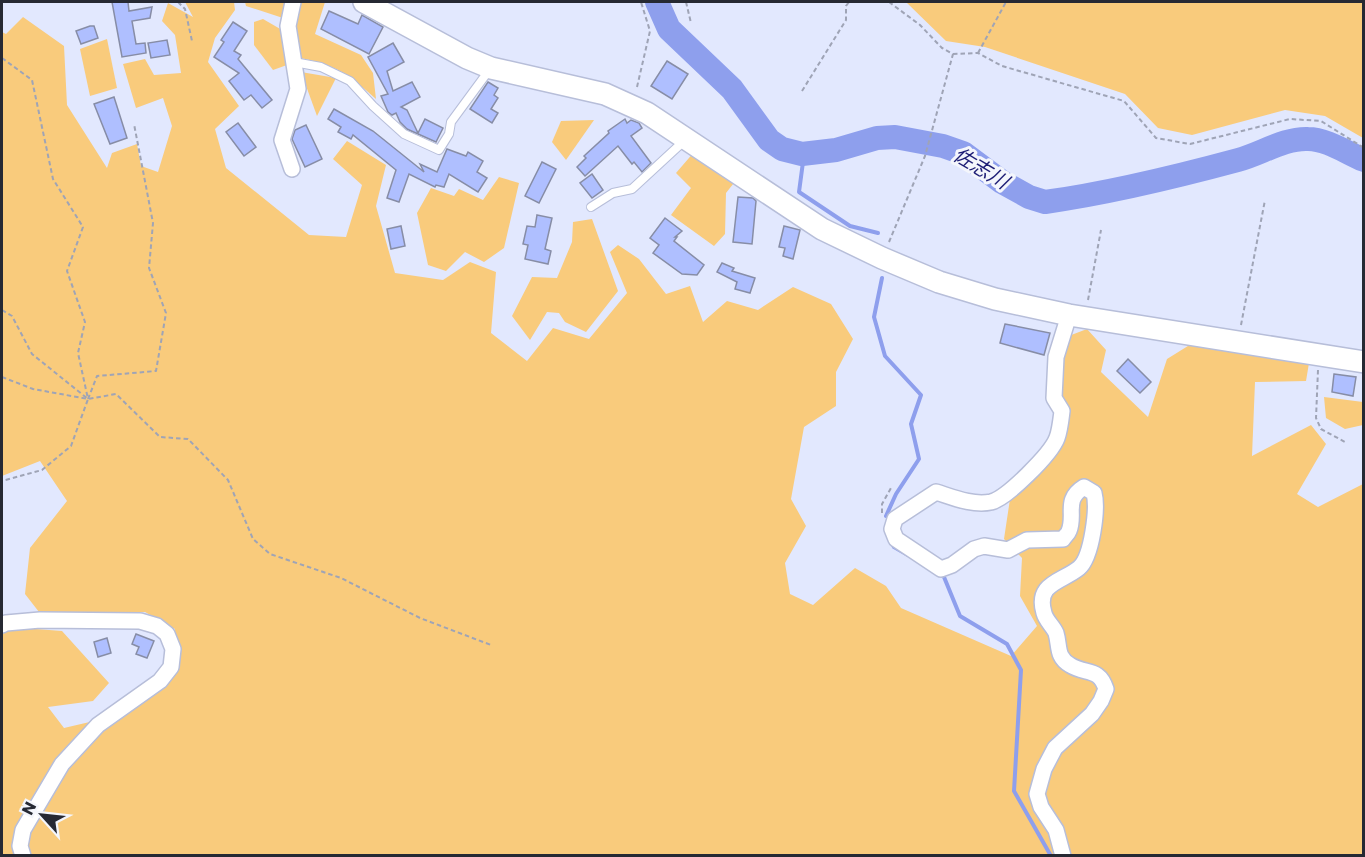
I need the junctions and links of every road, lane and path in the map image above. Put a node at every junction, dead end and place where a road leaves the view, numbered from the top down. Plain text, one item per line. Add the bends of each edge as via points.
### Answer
1 (178, 2) edge
2 (293, 2) edge
3 (364, 2) edge
4 (641, 2) edge
5 (686, 2) edge
6 (849, 2) edge
7 (889, 2) edge
8 (1006, 2) edge
9 (691, 23) dead end
10 (192, 41) dead end
11 (978, 53) junction
12 (953, 54) junction
13 (2, 58) edge
14 (294, 62) junction
15 (491, 68) junction
16 (637, 87) dead end
17 (802, 91) dead end
18 (134, 124) dead end
19 (687, 138) junction
20 (1364, 148) edge
21 (292, 169) dead end
22 (1265, 200) dead end
23 (591, 207) dead end
24 (1101, 230) dead end
25 (882, 258) junction
26 (2, 310) edge
27 (1077, 316) junction
28 (1238, 342) junction
29 (1319, 356) junction
30 (1364, 362) edge
31 (2, 377) edge
32 (88, 399) junction
33 (1345, 442) dead end
34 (2, 482) edge
35 (2, 626) edge
36 (491, 645) dead end
37 (23, 855) edge
38 (1063, 855) edge

1 - 10 path via 185,9
2 - 14 street via 288,26
3 - 15 street
4 - 16 path via 650,31
5 - 9 path
6 - 17 path via 846,20
7 - 12 path
8 - 11 path
11 - 12 path
11 - 20 path via 1002,66 1124,101 1156,138 1190,144 1290,119 1322,121
12 - 25 path via 925,156
13 - 32 path via 32,80 53,179 83,226 67,271 85,322 78,353
14 - 15 lane via 321,67 350,81 404,134 439,150 451,122
14 - 21 street via 298,89 282,140
15 - 19 street via 605,94 647,113
18 - 32 path via 153,223 149,268 166,313 156,371 97,376
19 - 23 lane via 632,189 613,193
19 - 25 street via 822,229
22 - 28 path
24 - 27 path
25 - 27 street via 939,282 995,299
26 - 32 path via 12,316 32,354
27 - 28 street
27 - 38 street via 1056,357 1054,398 1062,411 1058,438 1050,450 999,499 978,504 936,492 895,519 892,529 896,539 941,569 984,546 1008,550 1028,540 1063,538 1070,530 1071,504 1076,492 1084,487 1094,493 1097,504 1087,558 1080,567 1048,586 1042,600 1044,615 1056,633 1059,655 1070,665 1096,674 1106,689 1092,714 1055,747 1037,794 1056,830
28 - 29 street
29 - 30 street
29 - 33 path via 1316,418 1321,429
31 - 32 path via 33,389
32 - 34 path via 71,446 42,470
32 - 36 path via 116,393 160,437 188,439 228,480 253,539 270,554 341,578 420,618
35 - 37 street via 40,620 140,621 167,634 173,649 171,667 160,681 98,725 62,764 23,830

